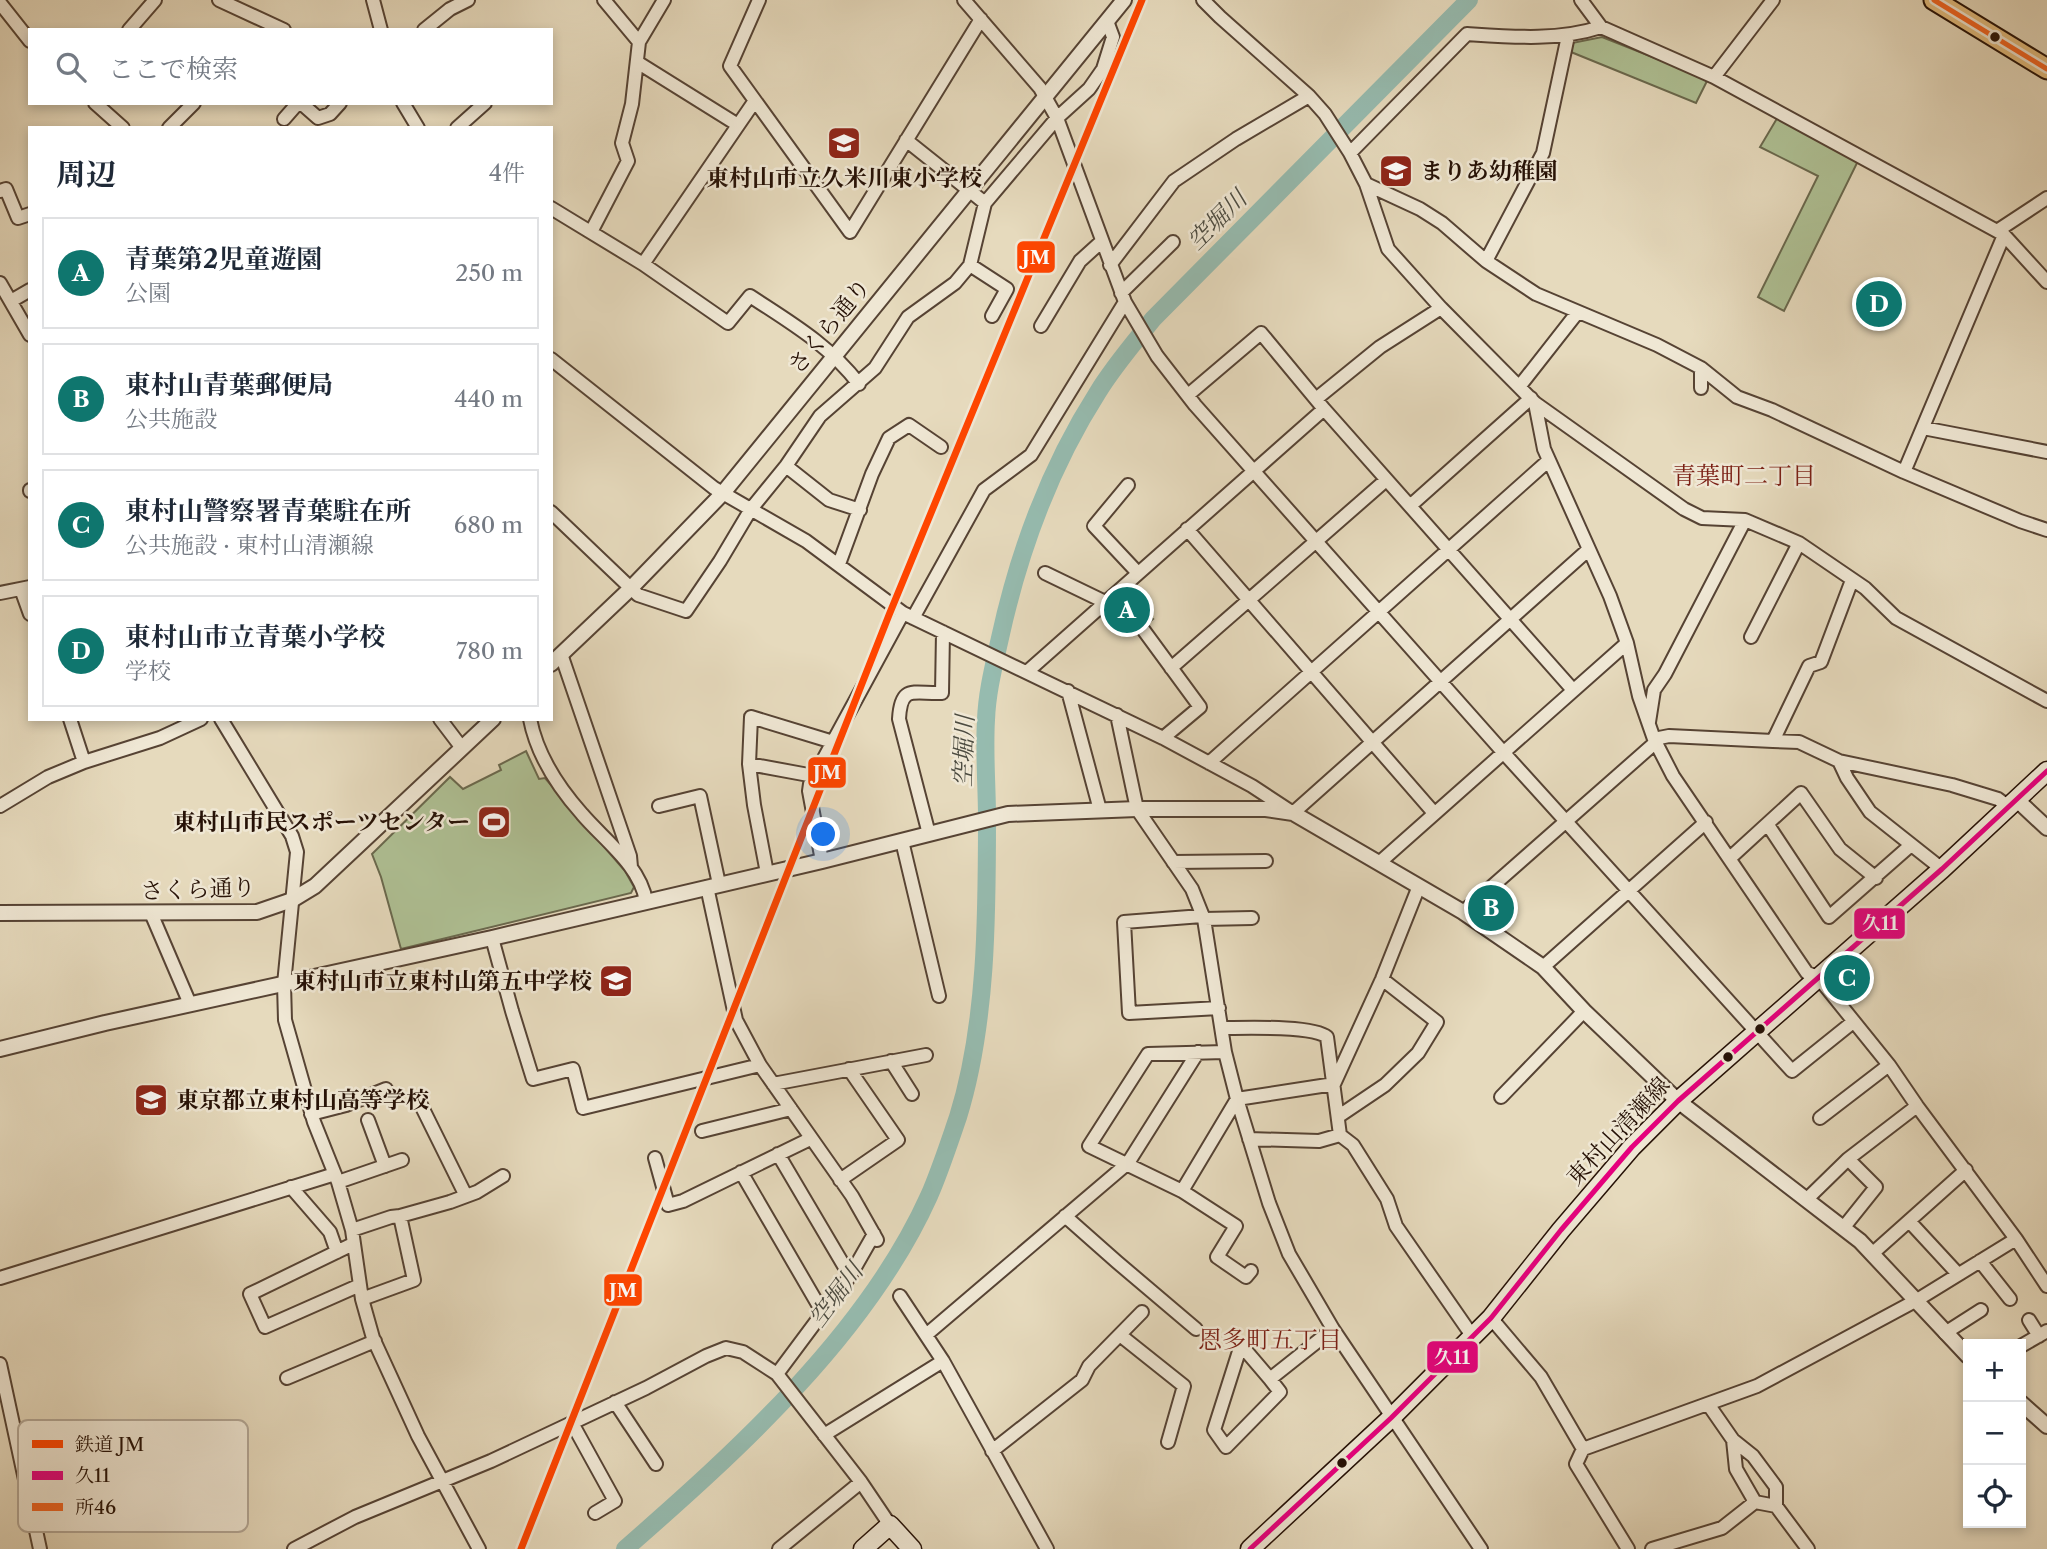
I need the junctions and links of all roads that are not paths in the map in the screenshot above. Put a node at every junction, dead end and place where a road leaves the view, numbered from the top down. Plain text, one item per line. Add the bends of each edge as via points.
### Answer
1 (155, 0) edge
2 (219, 0) edge
3 (373, 0) edge
4 (468, 0) edge
5 (604, 0) edge
6 (664, 0) edge
7 (759, 0) edge
8 (964, 0) edge
9 (1203, 0) edge
10 (1581, 0) edge
11 (1773, 0) edge
12 (1934, 0) edge
13 (1120, 2) edge
14 (0, 3) edge
15 (981, 19) junction
16 (5, 21) edge
17 (1107, 21) junction
18 (1601, 27) junction
19 (131, 28) edge
20 (276, 28) edge
21 (380, 28) edge
22 (426, 28) edge
23 (1568, 36) junction
24 (28, 39) edge
25 (639, 42) junction
26 (637, 62) junction
27 (2047, 69) edge
28 (1714, 76) junction
29 (1309, 96) junction
30 (1045, 97) junction
31 (754, 102) junction
32 (97, 105) edge
33 (192, 105) edge
34 (297, 105) edge
35 (302, 105) edge
36 (338, 105) edge
37 (403, 105) edge
38 (483, 105) edge
39 (1057, 118) junction
40 (284, 119) dead end
41 (738, 125) junction
42 (120, 126) edge
43 (171, 126) edge
44 (417, 126) edge
45 (459, 126) edge
46 (906, 140) junction
47 (1349, 151) junction
48 (1366, 184) junction
49 (0, 191) edge
50 (969, 191) junction
51 (2047, 198) edge
52 (985, 202) junction
53 (553, 209) edge
54 (28, 215) edge
55 (591, 232) junction
56 (2000, 233) junction
57 (1101, 242) junction
58 (1173, 242) dead end
59 (1486, 261) junction
60 (643, 264) junction
61 (970, 265) junction
62 (1110, 265) junction
63 (0, 282) edge
64 (2047, 282) edge
65 (28, 291) edge
66 (1123, 298) junction
67 (10, 301) junction
68 (1441, 308) junction
69 (1577, 313) junction
70 (992, 316) dead end
71 (1041, 326) dead end
72 (28, 332) edge
73 (835, 355) junction
74 (553, 361) edge
75 (1701, 368) junction
76 (859, 384) junction
77 (1519, 387) junction
78 (1701, 388) dead end
79 (1188, 396) junction
80 (1533, 401) junction
81 (1320, 404) junction
82 (1923, 428) junction
83 (941, 447) dead end
84 (2047, 452) edge
85 (1548, 461) junction
86 (786, 466) junction
87 (1254, 470) junction
88 (1904, 472) junction
89 (1386, 480) junction
90 (1128, 485) dead end
91 (723, 493) junction
92 (1410, 506) junction
93 (751, 509) junction
94 (860, 510) junction
95 (553, 518) edge
96 (1745, 520) junction
97 (1187, 529) junction
98 (2047, 530) edge
99 (1317, 540) junction
100 (1799, 543) junction
101 (1449, 550) junction
102 (1588, 550) junction
103 (839, 564) junction
104 (1045, 573) dead end
105 (1138, 573) junction
106 (1852, 580) junction
107 (25, 588) edge
108 (630, 589) junction
109 (0, 593) edge
110 (1248, 600) junction
111 (1105, 602) junction
112 (1379, 611) junction
113 (908, 615) junction
114 (1510, 619) junction
115 (943, 632) junction
116 (1751, 637) dead end
117 (1627, 643) junction
118 (556, 659) edge
119 (1171, 668) junction
120 (1028, 671) junction
121 (1311, 672) junction
122 (1441, 681) junction
123 (1573, 690) junction
124 (1068, 691) junction
125 (2047, 701) edge
126 (1117, 715) junction
127 (71, 721) edge
128 (197, 721) edge
129 (222, 721) edge
130 (442, 721) edge
131 (492, 721) edge
132 (530, 721) edge
133 (1649, 722) junction
134 (1163, 738) junction
135 (1655, 741) junction
136 (1773, 741) junction
137 (833, 742) junction
138 (1372, 742) junction
139 (462, 748) junction
140 (1503, 752) junction
141 (1839, 761) junction
142 (84, 762) junction
143 (1209, 763) junction
144 (749, 764) junction
145 (2047, 771) edge
146 (814, 776) junction
147 (2013, 804) junction
148 (0, 806) edge
149 (659, 806) dead end
150 (1137, 809) junction
151 (1100, 810) junction
152 (1293, 813) junction
153 (1434, 813) junction
154 (1565, 821) junction
155 (1706, 822) junction
156 (1768, 825) junction
157 (2047, 828) edge
158 (929, 834) junction
159 (902, 841) junction
160 (1911, 845) junction
161 (1730, 858) junction
162 (822, 861) junction
163 (1266, 861) dead end
164 (1174, 862) junction
165 (1380, 863) junction
166 (631, 867) junction
167 (1942, 869) junction
168 (767, 873) junction
169 (1876, 878) junction
170 (713, 885) junction
171 (1419, 886) junction
172 (1628, 891) junction
173 (292, 900) junction
174 (646, 901) junction
175 (1463, 912) junction
176 (0, 913) edge
177 (151, 913) junction
178 (1203, 918) junction
179 (1252, 918) dead end
180 (492, 938) junction
181 (1543, 967) junction
182 (1818, 977) junction
183 (1381, 979) junction
184 (284, 984) junction
185 (939, 996) dead end
186 (190, 1004) junction
187 (1219, 1008) junction
188 (1584, 1012) junction
189 (1853, 1022) junction
190 (1222, 1028) junction
191 (1755, 1033) junction
192 (0, 1049) edge
193 (1198, 1052) junction
194 (1225, 1052) junction
195 (926, 1055) dead end
196 (891, 1061) junction
197 (760, 1065) junction
198 (1889, 1065) junction
199 (849, 1069) junction
200 (773, 1084) junction
201 (1334, 1084) junction
202 (386, 1089) dead end
203 (912, 1094) dead end
204 (1501, 1097) dead end
205 (1237, 1099) junction
206 (419, 1101) dead end
207 (1678, 1101) junction
208 (1917, 1106) junction
209 (791, 1109) junction
210 (312, 1114) junction
211 (1339, 1116) junction
212 (1819, 1118) dead end
213 (368, 1120) dead end
214 (702, 1131) dead end
215 (1340, 1135) junction
216 (810, 1139) junction
217 (1249, 1139) junction
218 (778, 1154) junction
219 (655, 1158) dead end
220 (1847, 1159) junction
221 (402, 1160) dead end
222 (1128, 1163) junction
223 (385, 1166) junction
224 (1966, 1170) junction
225 (741, 1172) junction
226 (503, 1176) dead end
227 (337, 1178) junction
228 (840, 1180) junction
229 (291, 1187) junction
230 (1182, 1191) junction
231 (466, 1196) junction
232 (1807, 1199) junction
233 (400, 1216) junction
234 (1065, 1216) junction
235 (1909, 1221) junction
236 (1844, 1227) junction
237 (352, 1230) junction
238 (2016, 1239) junction
239 (353, 1244) junction
240 (337, 1252) junction
241 (1873, 1253) junction
242 (1980, 1261) junction
243 (1251, 1270) dead end
244 (1958, 1274) junction
245 (849, 1276) junction
246 (0, 1278) edge
247 (2047, 1286) edge
248 (361, 1292) junction
249 (900, 1296) dead end
250 (2010, 1298) dead end
251 (1917, 1300) junction
252 (1981, 1310) dead end
253 (1142, 1312) dead end
254 (823, 1313) junction
255 (1491, 1318) junction
256 (2029, 1320) dead end
257 (1196, 1329) dead end
258 (1333, 1329) junction
259 (1945, 1333) junction
260 (2043, 1334) edge
261 (926, 1335) junction
262 (1119, 1335) junction
263 (1473, 1337) junction
264 (375, 1341) junction
265 (2026, 1343) edge
266 (1963, 1351) edge
267 (943, 1361) junction
268 (0, 1364) edge
269 (777, 1374) junction
270 (288, 1378) dead end
271 (1270, 1379) junction
272 (615, 1402) junction
273 (1708, 1404) junction
274 (2026, 1407) edge
275 (1391, 1418) junction
276 (572, 1423) junction
277 (2047, 1426) edge
278 (824, 1435) junction
279 (1733, 1440) junction
280 (1168, 1443) dead end
281 (18, 1447) edge
282 (1583, 1449) junction
283 (992, 1451) junction
284 (656, 1464) dead end
285 (442, 1482) junction
286 (861, 1482) junction
287 (1755, 1502) junction
288 (1776, 1506) junction
289 (595, 1513) dead end
290 (890, 1525) junction
291 (294, 1549) edge
292 (479, 1549) edge
293 (779, 1549) edge
294 (863, 1549) edge
295 (912, 1549) edge
296 (1047, 1549) edge
297 (1250, 1549) edge
298 (1481, 1549) edge
299 (1628, 1549) edge
300 (1653, 1549) edge
301 (1808, 1549) edge

1 - 19 street
2 - 20 street
3 - 21 street
4 - 22 street
5 - 25 street
6 - 25 street
7 - 31 street via 730,66
8 - 15 street
9 - 29 street
10 - 18 street
11 - 28 street
12 - 27 main road
13 - 17 street, さくら通り
14 - 16 street
15 - 30 street
15 - 46 street
16 - 24 street
17 - 30 street, さくら通り
17 - 39 street via 1113,37 1103,69
18 - 23 street
18 - 28 street
23 - 47 street via 1467,34
23 - 59 street via 1543,153
25 - 26 street
26 - 41 street
26 - 55 street via 622,143 628,161
28 - 56 street
29 - 47 street
29 - 62 street via 1174,181
30 - 39 street
30 - 50 street, さくら通り
31 - 41 street
31 - 46 street via 849,232
32 - 42 street
33 - 43 street
34 - 40 street
35 - 36 street via 318,118
37 - 44 street
38 - 45 street
39 - 52 street
39 - 57 street
41 - 60 street
46 - 50 street
47 - 48 street
48 - 59 street via 1442,223
48 - 68 street via 1388,249
49 - 54 street via 6,189 18,218
50 - 52 street
50 - 73 street, さくら通り
51 - 56 street
52 - 61 street
53 - 55 street
55 - 60 street
56 - 64 street
56 - 82 street
57 - 62 street
57 - 71 street via 1080,261
58 - 66 street
59 - 69 street via 1536,294
60 - 73 street via 728,323 750,296
61 - 70 street via 1007,289
61 - 76 street via 955,284 908,317
62 - 66 street
63 - 67 street
65 - 67 street
66 - 79 street via 1157,356
66 - 113 street via 1031,455 984,490
67 - 72 street
68 - 77 street
68 - 81 street via 1380,347
69 - 75 street
69 - 77 street
73 - 76 street
73 - 91 street, さくら通り
74 - 91 street
75 - 78 street
75 - 88 street via 1737,397
76 - 86 street via 820,416
77 - 80 street
79 - 81 street via 1261,333
79 - 87 street
80 - 85 street
80 - 92 street
80 - 96 street via 1684,509 1702,518
81 - 87 street
81 - 89 street
82 - 84 street
82 - 88 street
83 - 94 street via 909,425 889,438
85 - 101 street
85 - 102 street
86 - 93 street
86 - 94 street via 829,500
87 - 97 street
87 - 99 street
88 - 98 street
89 - 92 street
89 - 99 street
90 - 105 street via 1094,526
91 - 93 street
91 - 108 street, さくら通り
92 - 101 street
93 - 103 street
93 - 108 street via 686,611
94 - 103 street
95 - 108 street
96 - 100 street
96 - 133 street via 1654,690
97 - 105 street
97 - 110 street
99 - 110 street
99 - 112 street
100 - 106 street
100 - 116 street
101 - 112 street
101 - 114 street
102 - 114 street
102 - 117 street
103 - 113 street
104 - 111 street
105 - 111 street
106 - 125 street via 1896,618
106 - 136 street via 1821,662 1809,666
107 - 109 street
108 - 118 street, さくら通り
110 - 119 street
110 - 121 street
111 - 119 street via 1121,622 1142,628
111 - 120 street
112 - 121 street
112 - 122 street
113 - 115 street
113 - 137 street
114 - 122 street
114 - 123 street
115 - 120 street
115 - 158 street via 942,692 909,693 900,702 899,719
117 - 123 street
117 - 133 street
118 - 166 street
119 - 134 street via 1200,707
120 - 124 street
121 - 138 street
121 - 143 street
122 - 138 street
122 - 140 street
123 - 140 street
124 - 126 street
124 - 151 street
126 - 134 street
126 - 150 street
127 - 142 street
128 - 142 street
129 - 173 street via 292,836 297,852
130 - 139 street
131 - 139 street, さくら通り
132 - 166 street via 551,773 580,813
133 - 135 street
134 - 143 street
135 - 136 street via 1669,736
135 - 154 street
135 - 155 street
136 - 141 street via 1799,742
137 - 144 street via 751,717
137 - 146 street
138 - 152 street
138 - 153 street
139 - 173 street, さくら通り via 315,886
140 - 153 street
140 - 154 street
141 - 147 street via 1952,785
141 - 160 street via 1870,812
142 - 148 street
143 - 152 street
144 - 146 street
144 - 168 street
145 - 147 main road, 東村山清瀬線
146 - 162 street via 809,791
147 - 157 street
147 - 167 main road, 東村山清瀬線
149 - 170 street via 700,796
150 - 151 street
150 - 152 street
150 - 164 street
151 - 158 street via 1008,814
152 - 165 street
153 - 165 street
154 - 172 street
154 - 175 street
155 - 161 street
155 - 172 street
156 - 161 street
156 - 169 street via 1801,793 1840,849
156 - 169 street via 1829,917
158 - 159 street
159 - 162 street
159 - 185 street
160 - 167 street
160 - 169 street
161 - 182 street via 1807,973
162 - 168 street
163 - 164 street
164 - 178 street via 1192,889
165 - 171 street
166 - 174 street
167 - 182 main road, 東村山清瀬線
168 - 170 street
170 - 174 street
170 - 197 street via 736,1020
171 - 175 street
171 - 183 street
172 - 181 street
172 - 191 street
173 - 177 street, さくら通り via 257,912
173 - 184 street
174 - 180 street
175 - 181 street
176 - 177 street, さくら通り
177 - 186 street
178 - 179 street
178 - 187 street
178 - 187 street via 1124,922 1129,1013
180 - 184 street
180 - 197 street via 533,1079 573,1069 583,1108
181 - 188 street
182 - 189 street
182 - 191 main road, 東村山清瀬線
183 - 201 street
183 - 211 street via 1437,1022 1418,1053 1385,1085
184 - 186 street
184 - 210 street via 285,1020
186 - 192 street
187 - 190 street
188 - 204 street
188 - 207 street
189 - 191 street via 1791,1071
189 - 198 street
190 - 194 street
190 - 201 street via 1324,1034
191 - 207 main road, 東村山清瀬線
193 - 194 street
193 - 222 street
193 - 222 street via 1148,1054 1089,1146
194 - 205 street
195 - 196 street
196 - 199 street
196 - 203 street
197 - 200 street
198 - 208 street
198 - 212 street
199 - 200 street
199 - 228 street via 898,1140
200 - 209 street
201 - 205 street
201 - 211 street
202 - 210 street
205 - 217 street
205 - 230 street
206 - 231 street
207 - 232 street
207 - 255 main road, 東村山清瀬線 via 1632,1147
208 - 220 street
208 - 224 street
209 - 214 street
209 - 216 street
210 - 227 street
211 - 215 street
213 - 223 street
215 - 217 street via 1319,1141
215 - 263 street via 1353,1144 1387,1199 1396,1226
216 - 218 street
216 - 228 street
217 - 258 street via 1289,1254
218 - 225 street
218 - 245 street
219 - 225 street via 668,1205
220 - 232 street
220 - 236 street via 1876,1186
221 - 223 street
222 - 230 street
222 - 234 street
223 - 227 street
224 - 235 street
224 - 238 street
225 - 254 street
226 - 231 street
227 - 229 street
227 - 237 street
228 - 245 street via 876,1237
229 - 240 street via 330,1232
229 - 246 street
230 - 243 street via 1236,1226 1215,1261 1246,1277
231 - 233 street
232 - 236 street
233 - 237 street
233 - 248 street via 414,1280
234 - 257 street
234 - 261 street
235 - 241 street
235 - 244 street
236 - 241 street
237 - 239 street
238 - 242 street
238 - 247 street
239 - 240 street
239 - 248 street
240 - 248 street via 250,1294 265,1327
241 - 251 street
242 - 244 street
242 - 250 street
244 - 251 street
245 - 254 street
248 - 264 street
249 - 261 street
251 - 259 street
251 - 273 street via 1757,1386
252 - 259 street
253 - 262 street
254 - 269 street
255 - 263 main road, 東村山清瀬線
255 - 282 street via 1541,1377
256 - 260 street
258 - 271 street
258 - 275 street
259 - 266 street
260 - 265 street
261 - 267 street
262 - 280 street via 1184,1387
262 - 283 street via 1082,1380
263 - 275 main road, 東村山清瀬線
264 - 270 street
264 - 285 street
267 - 278 street
267 - 283 street
268 - 281 street
269 - 272 street via 743,1352 726,1348
269 - 278 street
271 - 271 street via 1280,1392 1226,1447 1214,1430 1241,1345
272 - 276 street
272 - 284 street
273 - 279 street
273 - 282 street
274 - 277 street
275 - 297 main road, 東村山清瀬線
275 - 298 street
276 - 285 street
276 - 289 street via 620,1498
278 - 286 street
279 - 287 street via 1736,1469
279 - 288 street via 1753,1456 1776,1487
282 - 299 street via 1576,1464
283 - 296 street
285 - 291 street via 355,1517
285 - 292 street
286 - 290 street
286 - 293 street
287 - 288 street
287 - 300 street via 1723,1528
288 - 301 street
290 - 294 main road
290 - 295 main road

